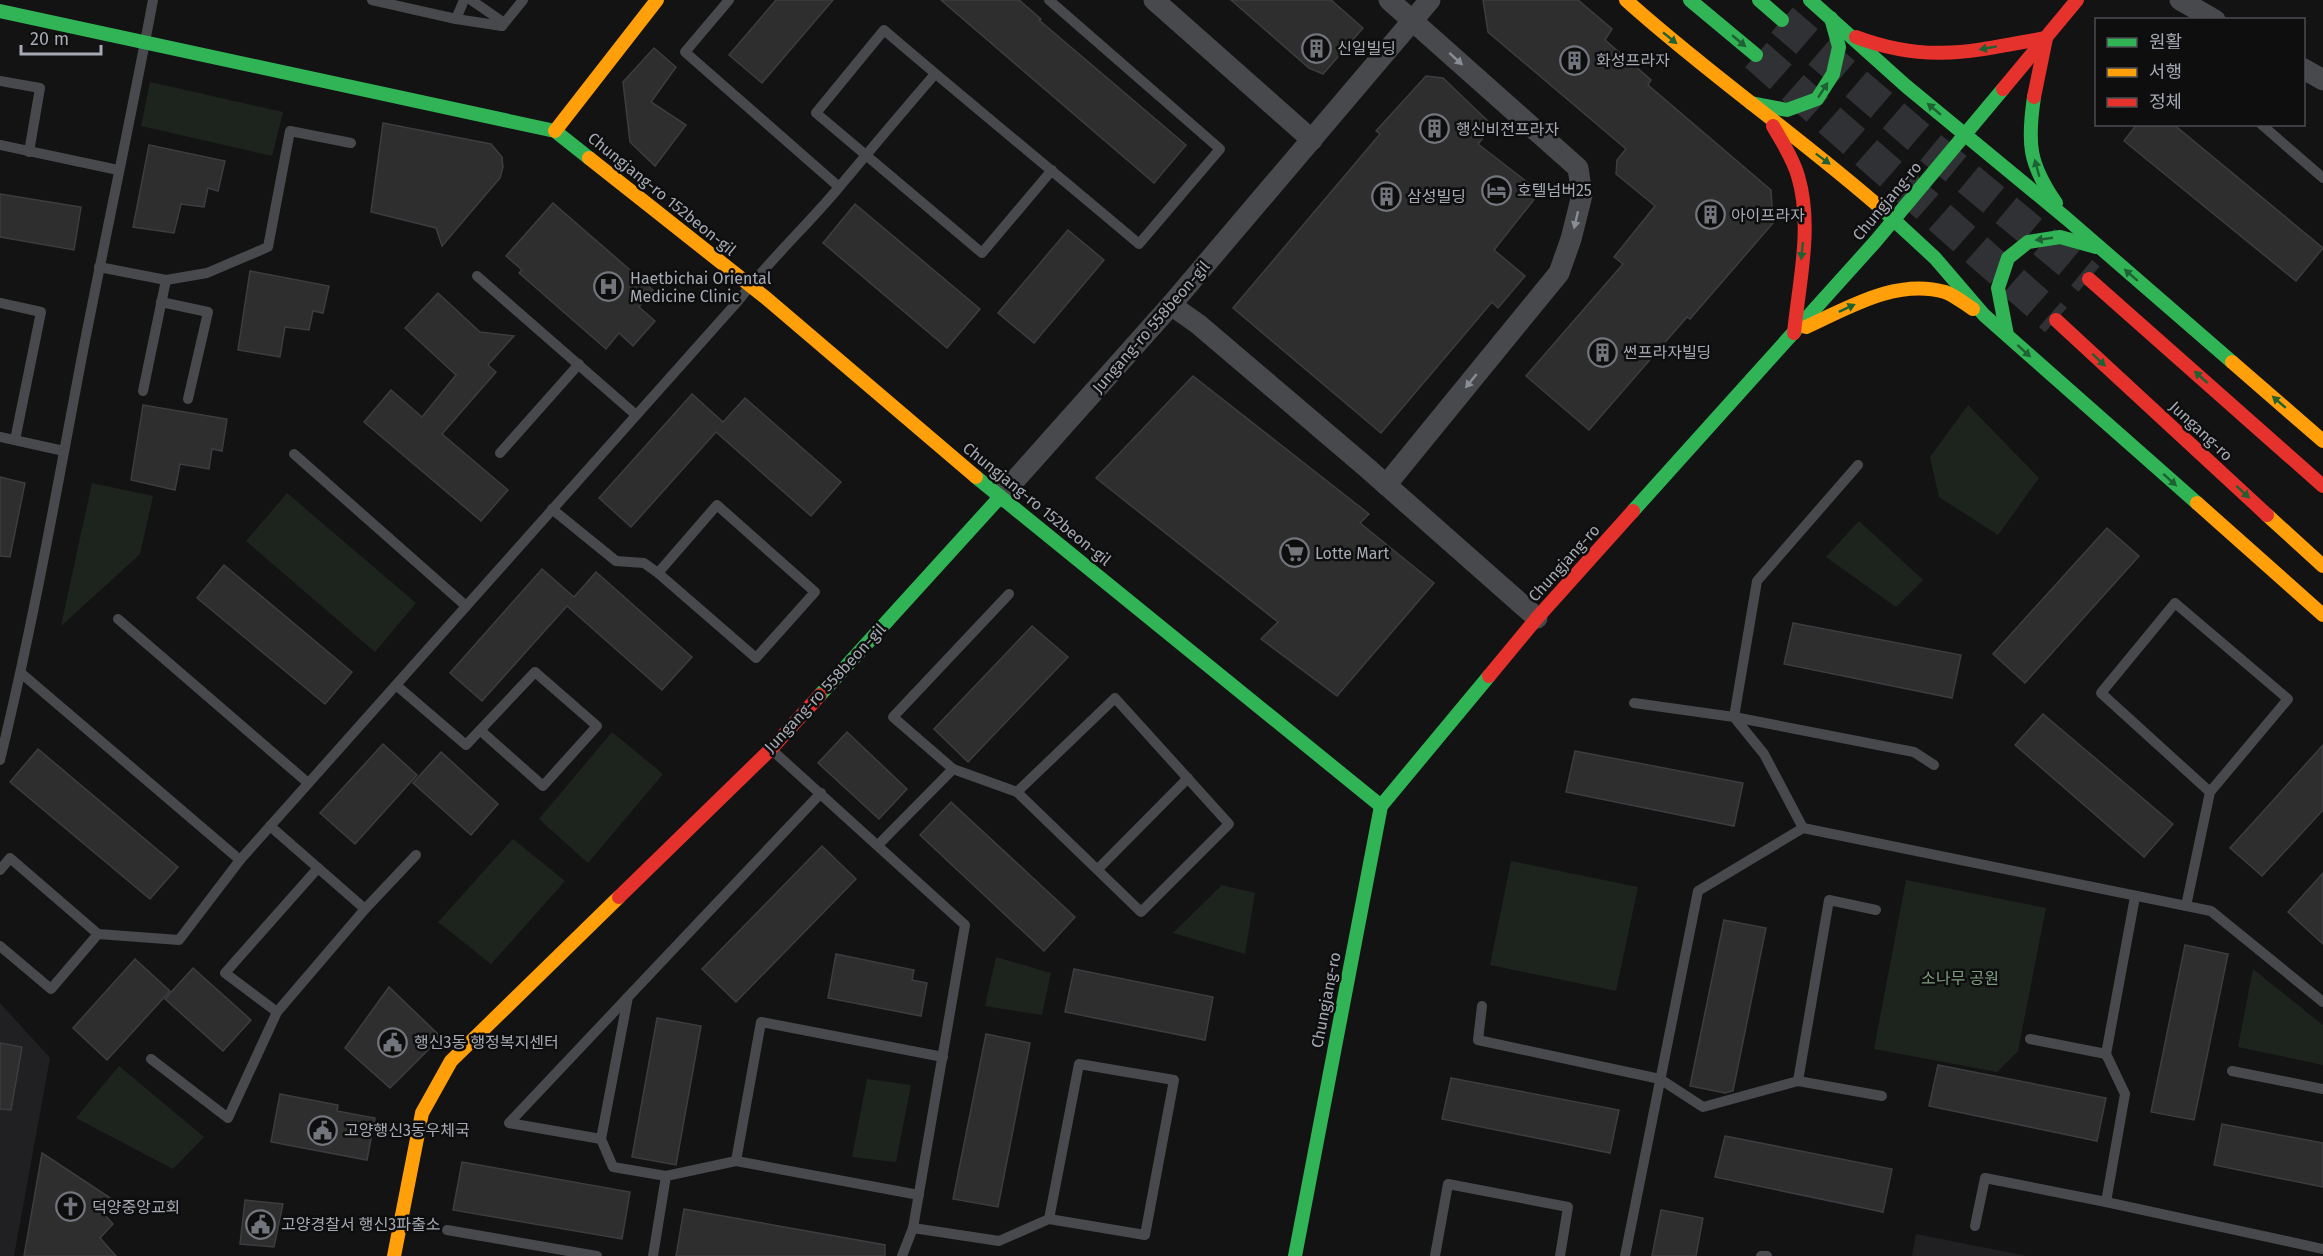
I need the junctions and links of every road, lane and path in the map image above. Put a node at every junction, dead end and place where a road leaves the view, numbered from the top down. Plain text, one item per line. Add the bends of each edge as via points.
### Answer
1 (153, 0) edge
2 (372, 0) edge
3 (464, 0) edge
4 (471, 0) edge
5 (523, 0) edge
6 (657, 0) edge
7 (729, 0) edge
8 (1049, 0) edge
9 (1154, 0) edge
10 (1389, 0) edge
11 (1430, 0) edge
12 (1626, 0) edge
13 (1690, 0) edge
14 (1759, 0) edge
15 (1810, 0) edge
16 (2077, 0) edge
17 (2180, 0) edge
18 (0, 11) edge
19 (1831, 18) junction
20 (2212, 18) edge
21 (456, 19) junction
22 (1413, 20) junction
23 (1782, 20) tunnel mouth
24 (502, 26) junction
25 (1849, 34) junction
26 (2046, 38) junction
27 (145, 41) junction
28 (1756, 56) tunnel mouth
29 (2305, 70) edge
30 (935, 74) junction
31 (2323, 80) edge
32 (0, 81) edge
33 (1751, 103) junction
34 (1768, 117) junction
35 (2263, 126) edge
36 (555, 131) junction
37 (1966, 135) junction
38 (1312, 140) junction
39 (351, 143) dead end
40 (0, 145) edge
41 (29, 152) junction
42 (865, 154) junction
43 (118, 170) junction
44 (1052, 170) junction
45 (2323, 178) edge
46 (839, 187) junction
47 (2066, 218) junction
48 (1894, 219) junction
49 (2101, 249) junction
50 (99, 267) junction
51 (477, 276) dead end
52 (2089, 279) tunnel mouth
53 (166, 280) junction
54 (750, 285) junction
55 (161, 302) junction
56 (0, 303) edge
57 (1171, 305) junction
58 (1984, 315) junction
59 (2056, 321) tunnel mouth
60 (1794, 333) junction
61 (2007, 336) junction
62 (579, 364) junction
63 (143, 391) dead end
64 (188, 399) dead end
65 (636, 415) junction
66 (0, 437) edge
67 (15, 440) junction
68 (2323, 441) edge
69 (64, 451) junction
70 (500, 453) dead end
71 (294, 454) dead end
72 (1858, 465) dead end
73 (1386, 485) junction
74 (2323, 486) edge
75 (1000, 497) junction
76 (552, 509) junction
77 (2323, 566) edge
78 (658, 573) junction
79 (1009, 594) dead end
80 (466, 606) junction
81 (2323, 615) edge
82 (1537, 618) junction
83 (118, 619) dead end
84 (21, 673) junction
85 (396, 685) junction
86 (1634, 703) dead end
87 (6, 712) edge
88 (1734, 717) junction
89 (481, 731) junction
90 (771, 749) junction
91 (0, 760) edge
92 (1934, 765) dead end
93 (953, 770) junction
94 (1188, 778) junction
95 (308, 783) junction
96 (1017, 792) junction
97 (2210, 792) junction
98 (821, 793) junction
99 (1381, 806) junction
100 (270, 826) junction
101 (1803, 828) junction
102 (878, 845) junction
103 (416, 855) dead end
104 (5, 857) edge
105 (240, 860) junction
106 (318, 868) junction
107 (1098, 869) junction
108 (0, 870) edge
109 (2135, 897) junction
110 (2186, 906) junction
111 (365, 909) junction
112 (1876, 910) dead end
113 (98, 934) junction
114 (0, 946) edge
115 (628, 997) junction
116 (2323, 1002) edge
117 (1482, 1006) dead end
118 (277, 1012) junction
119 (2030, 1039) dead end
120 (2106, 1054) junction
121 (943, 1057) junction
122 (151, 1059) dead end
123 (2232, 1071) dead end
124 (1660, 1079) junction
125 (1798, 1081) junction
126 (2323, 1089) edge
127 (1882, 1096) dead end
128 (601, 1139) junction
129 (736, 1161) junction
130 (666, 1176) junction
131 (919, 1196) junction
132 (2106, 1202) junction
133 (1049, 1219) junction
134 (1975, 1226) dead end
135 (913, 1228) junction
136 (447, 1230) dead end
137 (2323, 1249) edge
138 (394, 1256) edge
139 (597, 1256) edge
140 (653, 1256) edge
141 (902, 1256) edge
142 (1295, 1256) edge
143 (1435, 1256) edge
144 (1560, 1256) edge
145 (1625, 1256) edge
146 (1761, 1256) edge
147 (1767, 1256) edge

1 - 27 lane
2 - 21 lane
3 - 21 lane
4 - 24 lane via 500,20
5 - 24 lane
6 - 36 main road
7 - 46 lane via 685,52
8 - 44 lane via 1220,149 1139,244
9 - 38 street
10 - 22 street
11 - 22 street, Jungang-ro 558beon-gil
12 -> 33 main road
13 -> 28 main road
14 - 23 main road
15 - 19 main road
16 - 26 main road, Chungjang-ro
17 - 20 street
18 - 27 main road, Chungjang-ro 152beon-gil
19 - 25 main road
33 -> 19 main road via 1787,110 1817,99 1833,74 1839,47
21 - 24 lane
22 - 38 street, Jungang-ro 558beon-gil
22 -> 73 street via 1578,168 1582,195 1559,273
26 -> 25 main road via 1961,53 1928,53 1889,48
37 -> 25 main road
26 - 37 main road, Chungjang-ro
47 -> 26 main road via 2037,174 2032,146 2034,88
27 - 36 main road, Chungjang-ro 152beon-gil
27 - 43 lane
29 - 31 street
30 - 42 lane
30 - 42 lane via 884,30 816,113
30 - 44 lane
32 - 41 lane via 40,88
33 - 34 main road
34 -> 48 main road
34 -> 60 main road via 1798,176 1804,204
35 - 45 lane
36 - 54 main road, Chungjang-ro 152beon-gil
37 - 47 main road
37 - 48 main road, Chungjang-ro
38 - 57 street, Jungang-ro 558beon-gil
39 - 53 lane via 290,131 268,247 207,273
40 - 41 lane
41 - 43 lane
42 - 44 lane via 982,253
42 - 46 lane
43 - 50 lane
46 - 54 lane
47 - 49 main road
48 - 58 main road via 1935,258
48 - 60 main road, Chungjang-ro
49 -> 61 main road via 2060,237 2028,242 2008,258 1998,288
68 -> 49 main road
50 - 53 lane
50 - 69 lane
51 - 62 lane
74 -> 52 main road
53 - 55 lane
54 - 65 lane
54 - 75 main road, Chungjang-ro 152beon-gil
55 - 63 lane
55 - 64 lane via 208,312
56 - 67 lane via 41,312
57 - 73 street
57 - 75 street, Jungang-ro 558beon-gil
60 -> 58 main road via 1878,294 1917,289 1946,292
58 - 61 main road
59 -> 77 main road, Jungang-ro
60 - 82 main road, Chungjang-ro
61 -> 81 main road
62 - 65 lane
62 - 70 lane
65 - 76 lane
66 - 67 lane
67 - 69 lane
69 - 84 lane
71 - 80 lane
72 - 88 lane via 1756,581
73 - 82 street
75 - 90 main road, Jungang-ro 558beon-gil
75 - 99 main road, Chungjang-ro 152beon-gil
76 - 78 lane via 616,561 644,563
76 - 80 lane
78 - 78 lane via 756,658 815,592 717,505
79 - 93 lane via 893,717
80 - 85 lane
82 - 99 main road, Chungjang-ro
83 - 95 lane
84 - 87 lane
84 - 105 lane
85 - 89 lane via 466,745
85 - 95 lane
86 - 88 lane
87 - 91 lane
88 - 92 lane via 1914,752
88 - 101 lane via 1764,754
89 - 89 lane via 535,672 597,726 543,786
90 - 98 lane
90 - 138 main road, Jungang-ro 558beon-gil via 451,1061 422,1113
93 - 96 lane
93 - 102 lane
94 - 96 lane via 1115,698
94 - 107 lane
94 - 107 lane via 1229,824 1142,912
95 - 100 lane
96 - 107 lane
97 - 97 lane via 2102,693 2175,603 2288,699
97 - 110 lane
98 - 102 lane
98 - 115 lane
99 - 142 main road, Chungjang-ro
100 - 105 lane
100 - 106 lane
101 - 109 lane
101 - 124 lane via 1698,891
102 - 121 lane via 965,925
103 - 111 lane
104 - 108 lane
104 - 113 lane
105 - 113 lane via 179,940
106 - 111 lane
106 - 118 lane via 225,973
109 - 110 lane
109 - 120 lane
110 - 116 lane via 2211,911
111 - 118 lane
112 - 125 lane via 1829,900
113 - 114 lane via 51,989
115 - 128 lane
115 - 128 lane via 509,1123
117 - 124 lane via 1479,1040
118 - 122 lane via 228,1118
119 - 120 lane
120 - 132 lane via 2125,1094
121 - 129 lane via 761,1022
121 - 131 lane
123 - 126 lane
124 - 125 lane via 1703,1107
124 - 145 lane
125 - 127 lane
128 - 130 lane via 613,1167
129 - 130 lane
129 - 131 lane
130 - 140 lane
131 - 135 lane
132 - 134 lane via 1985,1178
132 - 137 lane
133 - 133 lane via 1144,1235 1174,1080 1079,1064
133 - 135 lane via 999,1241
135 - 141 lane
136 - 139 lane
143 - 144 lane via 1448,1184 1568,1207
146 - 147 lane

